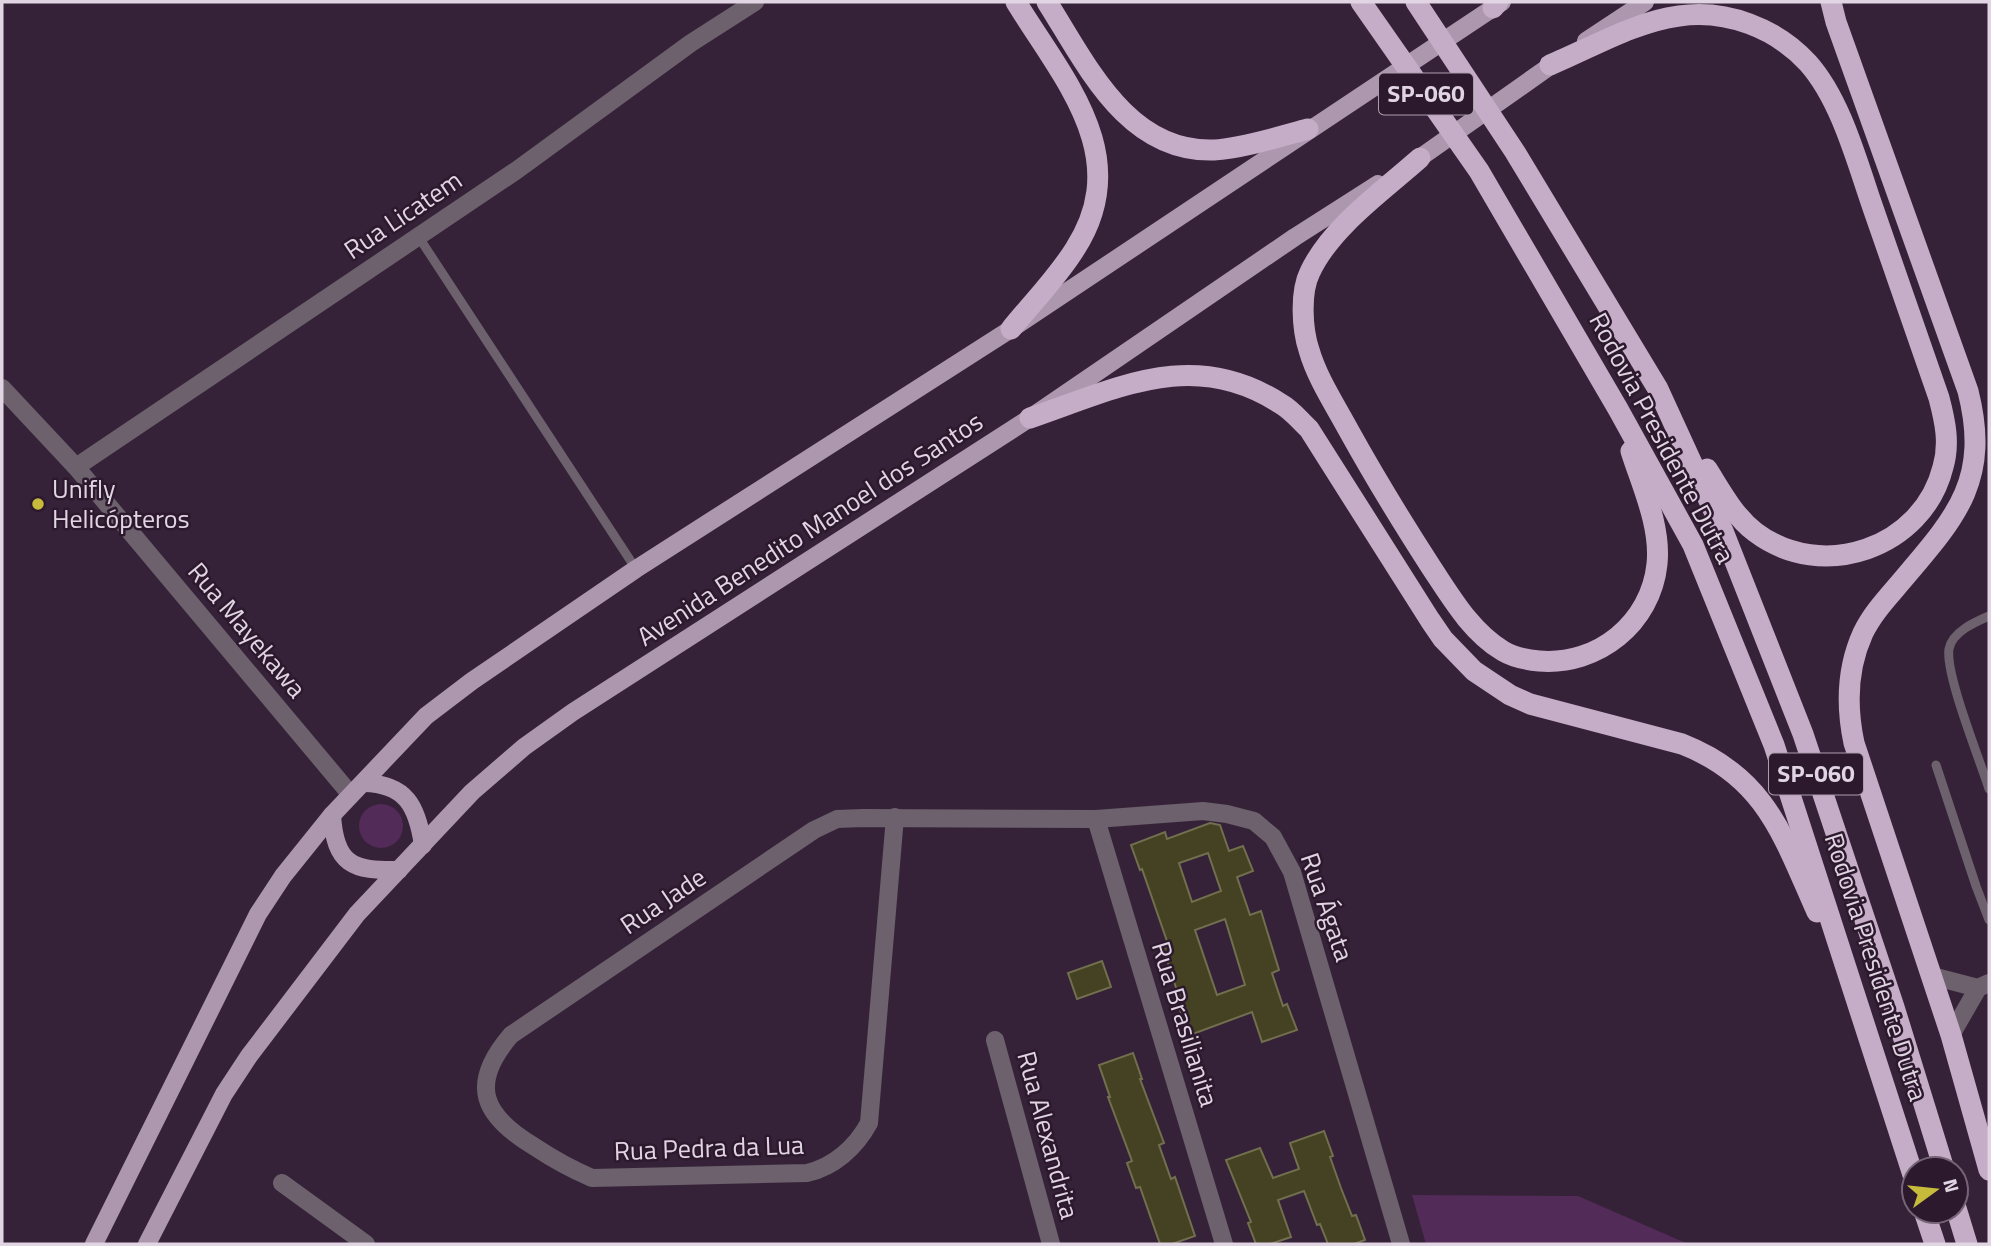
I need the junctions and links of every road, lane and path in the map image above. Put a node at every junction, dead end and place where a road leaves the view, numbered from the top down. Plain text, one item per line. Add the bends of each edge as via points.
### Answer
1 (755, 2) edge
2 (1016, 2) edge
3 (1047, 2) edge
4 (1416, 2) edge
5 (1645, 2) edge
6 (1831, 2) edge
7 (1498, 4) edge
8 (1367, 10) edge
9 (1550, 65) junction
10 (1308, 130) junction
11 (1420, 158) junction
12 (418, 236) junction
13 (1011, 328) junction
14 (2, 388) edge
15 (1658, 389) junction
16 (1618, 409) junction
17 (1030, 418) junction
18 (76, 467) junction
19 (636, 569) junction
20 (1989, 616) edge
21 (1936, 765) dead end
22 (357, 789) junction
23 (1989, 789) edge
24 (332, 815) junction
25 (895, 817) junction
26 (1096, 819) junction
27 (423, 845) junction
28 (399, 870) junction
29 (1989, 920) edge
30 (1932, 976) junction
31 (1986, 986) edge
32 (1864, 1018) junction
33 (1951, 1035) junction
34 (995, 1040) dead end
35 (486, 1075) joint
36 (1907, 1155) edge
37 (1940, 1155) edge
38 (1989, 1170) edge
39 (282, 1183) dead end
40 (1929, 1225) edge
41 (1961, 1225) edge
42 (94, 1244) edge
43 (147, 1244) edge
44 (366, 1244) edge
45 (1051, 1244) edge
46 (1224, 1244) edge
47 (1401, 1244) edge
48 (1935, 1244) edge
49 (1967, 1244) edge

1 - 12 street, Rua Licatem
2 - 13 highway via 1087,118 1098,175 1092,213 1076,248
3 - 10 highway via 1118,109 1146,132 1175,145 1217,150
4 - 15 highway, Rodovia Presidente Dutra / SP-060 via 1515,152
5 - 9 main road, Avenida Benedito Manoel dos Santos
6 - 30 highway via 1968,391 1975,431 1973,467 1962,502 1944,532 1874,615 1856,651 1849,690 1854,743
7 - 10 main road
8 - 16 highway, Rodovia Presidente Dutra / SP-060 via 1479,171
9 - 11 main road, Avenida Benedito Manoel dos Santos
9 - 15 highway via 1644,24 1698,14 1751,24 1783,41 1808,64 1825,87 1848,139 1940,398 1947,431 1944,466 1930,499 1894,537 1846,555 1798,553 1755,532 1732,509
10 - 13 main road
11 - 16 highway via 1334,235 1309,273 1303,309 1309,350 1389,504 1461,612 1504,651 1550,662 1596,651 1634,622 1650,594 1657,564 1655,532
11 - 17 main road, Avenida Benedito Manoel dos Santos via 1295,237
12 - 18 street, Rua Licatem
12 - 19 lane
13 - 19 main road
14 - 18 street, Rua Mayekawa
15 - 37 highway, Rodovia Presidente Dutra / SP-060 via 1723,531 1803,734
16 - 32 highway, Rodovia Presidente Dutra / SP-060 via 1692,545 1774,745
17 - 27 main road, Avenida Benedito Manoel dos Santos via 573,712 472,792
17 - 32 highway via 1147,378 1172,375 1212,376 1248,385 1283,405 1309,429 1430,620 1474,671 1530,704 1700,751 1747,785 1781,832
18 - 22 street, Rua Mayekawa
19 - 22 main road via 435,709
20 - 23 lane via 1961,631 1949,647 1950,669
21 - 29 lane
22 - 24 main road
22 - 27 main road via 376,783 394,788 411,803
24 - 28 main road via 333,837 349,862 367,869
24 - 42 main road via 283,876 252,925
25 - 26 street, Rua Ágata
25 - 35 street, Rua Jade via 837,819 814,830 510,1035 494,1054
25 - 35 street, Rua Pedra da Lua via 869,1123 844,1155 820,1170 793,1174 592,1178 514,1135 498,1121 488,1101
26 - 46 street, Rua Brasilianita
26 - 47 street, Rua Ágata via 1203,811 1254,821 1273,837 1292,872
27 - 28 main road, Avenida Benedito Manoel dos Santos
28 - 43 main road, Avenida Benedito Manoel dos Santos via 357,915 249,1056 224,1094
30 - 31 street
30 - 33 highway
31 - 33 street
32 - 36 highway, Rodovia Presidente Dutra / SP-060
33 - 38 highway
34 - 45 street, Rua Alexandrita
39 - 44 street
40 - 48 highway
41 - 49 highway

